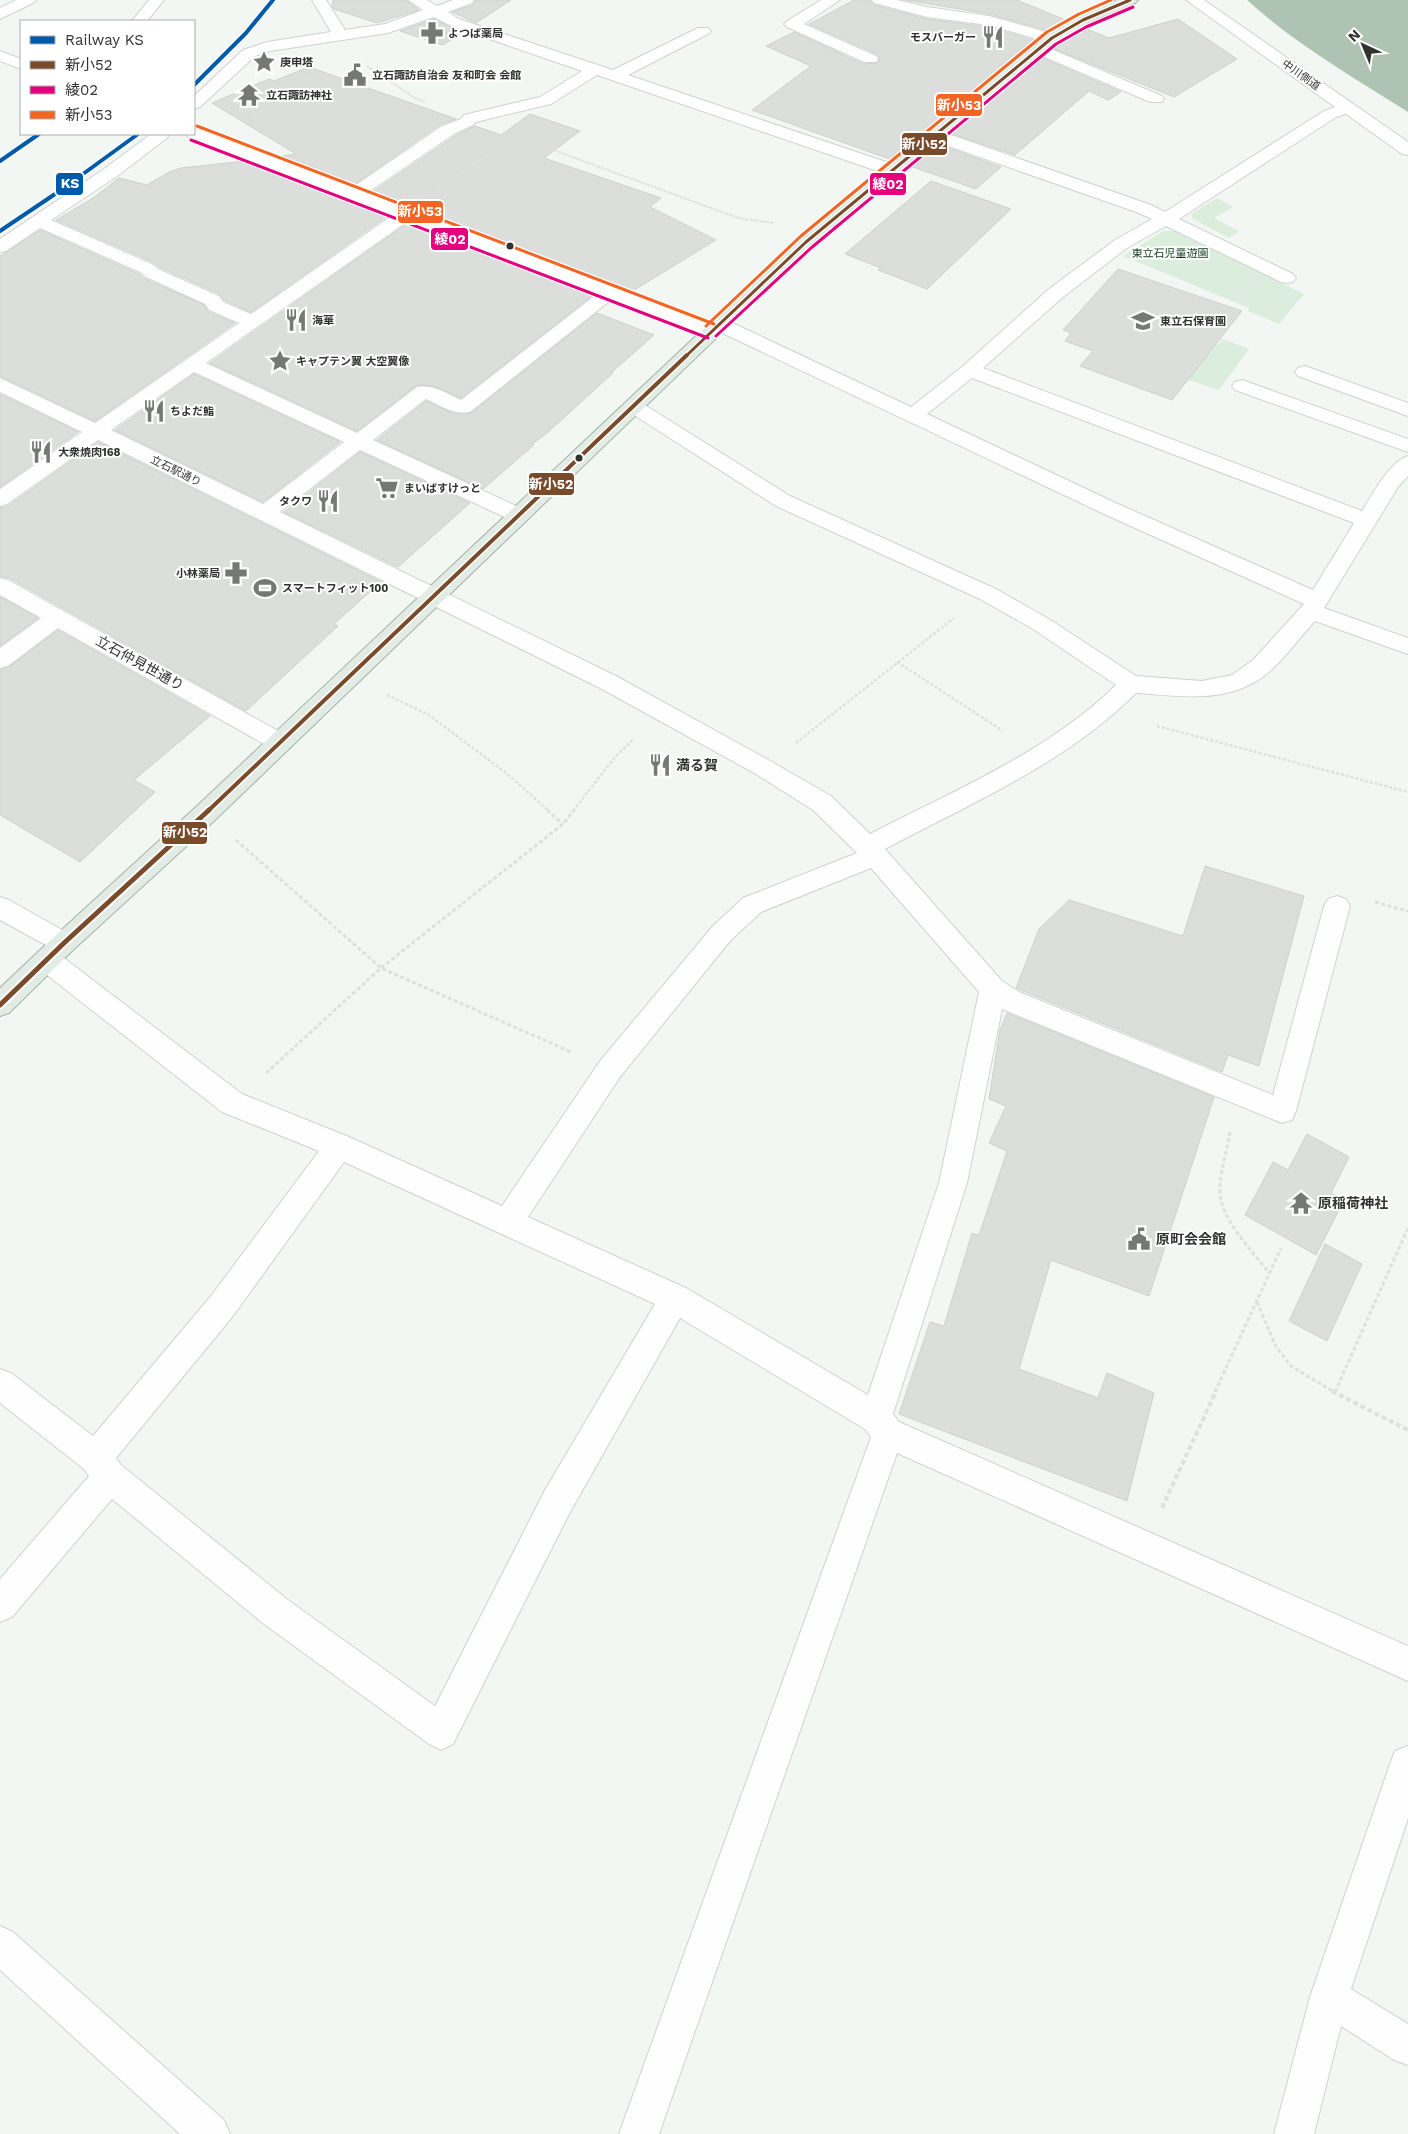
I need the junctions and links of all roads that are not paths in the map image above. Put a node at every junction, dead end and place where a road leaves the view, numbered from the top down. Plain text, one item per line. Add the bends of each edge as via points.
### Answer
1 (28, 0) edge
2 (157, 0) edge
3 (319, 0) edge
4 (416, 0) edge
5 (467, 0) edge
6 (832, 0) edge
7 (879, 0) edge
8 (1130, 0) edge
9 (1194, 0) edge
10 (434, 12) junction
11 (0, 14) edge
12 (140, 20) edge
13 (703, 31) dead end
14 (339, 36) junction
15 (1052, 38) junction
16 (1039, 49) junction
17 (0, 56) edge
18 (870, 59) dead end
19 (20, 64) edge
20 (596, 69) junction
21 (616, 75) junction
22 (1156, 99) dead end
23 (195, 103) edge
24 (1347, 108) junction
25 (195, 133) edge
26 (160, 135) edge
27 (934, 135) junction
28 (1408, 150) edge
29 (892, 170) junction
30 (353, 195) junction
31 (404, 214) junction
32 (1166, 219) junction
33 (40, 222) junction
34 (0, 247) edge
35 (1288, 278) dead end
36 (610, 292) junction
37 (251, 321) junction
38 (715, 328) junction
39 (192, 364) junction
40 (970, 370) junction
41 (1305, 372) dead end
42 (0, 384) edge
43 (1242, 386) dead end
44 (633, 406) junction
45 (1408, 410) edge
46 (914, 415) junction
47 (96, 431) junction
48 (359, 441) junction
49 (1408, 446) edge
50 (1408, 463) edge
51 (0, 500) edge
52 (264, 514) junction
53 (518, 515) junction
54 (1366, 520) junction
55 (0, 585) edge
56 (434, 597) junction
57 (1314, 606) junction
58 (56, 617) junction
59 (1408, 646) edge
60 (0, 660) edge
61 (1131, 684) junction
62 (279, 742) junction
63 (872, 851) junction
64 (1337, 906) dead end
65 (0, 907) edge
66 (56, 952) junction
67 (992, 989) junction
68 (0, 1005) edge
69 (339, 1146) junction
70 (509, 1221) junction
71 (675, 1298) junction
72 (0, 1384) edge
73 (882, 1426) junction
74 (103, 1467) junction
75 (0, 1605) edge
76 (1405, 1655) edge
77 (1408, 1764) edge
78 (4, 1956) edge
79 (1329, 1997) junction
80 (1408, 2046) edge
81 (210, 2134) edge
82 (639, 2134) edge
83 (1294, 2134) edge

1 - 11 street
2 - 12 street
3 - 14 street
4 - 10 street
5 - 10 street
6 - 18 street via 792,24
7 - 15 street via 927,12 989,21
8 - 15 main road via 1083,20
9 - 24 street, 中川側道
10 - 14 street via 388,28
10 - 20 street via 454,22
13 - 21 street
14 - 23 street via 267,47 249,53
15 - 16 main road
16 - 22 street
16 - 27 main road
17 - 19 street
20 - 21 street
20 - 30 street via 545,101 470,118
21 - 29 street
24 - 28 street, 中川側道
24 - 32 street via 1330,114
25 - 30 street
26 - 33 street
27 - 29 main road
27 - 32 street
29 - 38 main road via 806,242
30 - 31 street
31 - 36 street
31 - 37 street
32 - 35 street
32 - 40 street via 1121,244 1056,293
33 - 34 street
33 - 37 street via 146,268 152,274
36 - 38 street
36 - 48 street via 463,408 424,391
37 - 39 street
38 - 44 main road
38 - 46 street
39 - 47 street
39 - 48 street
40 - 46 street
40 - 54 street
41 - 45 street
42 - 47 street, 立石駅通り
43 - 49 street
44 - 53 main road
44 - 61 street via 783,501 988,594 1041,624
46 - 57 street
47 - 51 street
47 - 52 street, 立石駅通り
48 - 52 street
48 - 53 street
50 - 54 street via 1390,483
52 - 56 street, 立石駅通り
53 - 56 main road
54 - 57 street
55 - 58 street, 立石仲見世通り
56 - 62 main road
56 - 63 street, 立石駅通り via 599,678 764,768 822,803
57 - 59 street
57 - 61 street via 1261,666 1240,681 1202,689
58 - 60 street
58 - 62 street, 立石仲見世通り
61 - 63 street via 1103,712 1041,756
62 - 66 main road
63 - 67 street, 立石駅通り
63 - 70 street via 752,905 722,934 610,1069
64 - 67 street, 立石駅通り via 1282,1110 1010,1000
65 - 66 street via 31,926
66 - 68 main road
66 - 69 street via 232,1103
67 - 73 street via 953,1183
69 - 70 street
69 - 74 street
70 - 71 street
71 - 73 street
71 - 74 street via 558,1502 441,1732 276,1612
72 - 74 street
73 - 76 street via 1144,1547
73 - 82 street
74 - 75 street
77 - 79 street
78 - 81 street
79 - 80 street
79 - 83 street

